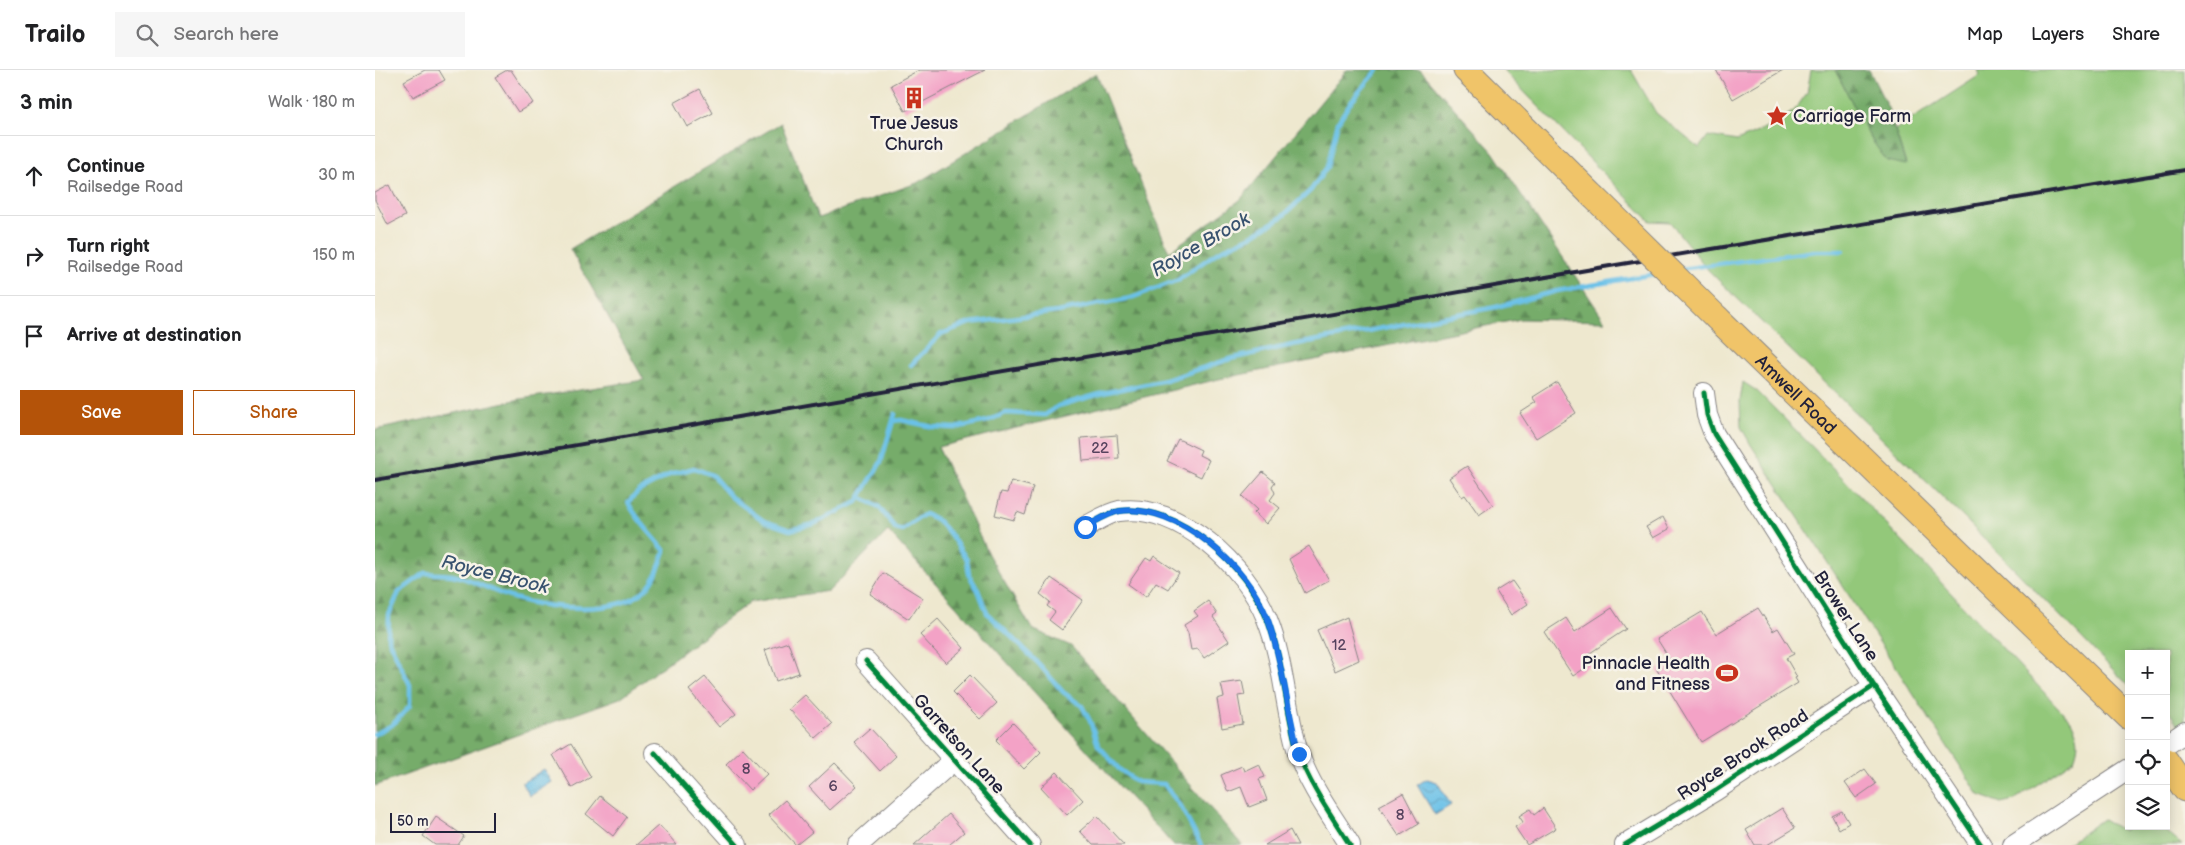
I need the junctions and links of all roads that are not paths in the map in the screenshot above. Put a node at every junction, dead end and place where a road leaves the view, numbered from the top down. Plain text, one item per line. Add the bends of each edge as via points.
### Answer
1 (1466, 70) edge
2 (1704, 393) dead end
3 (1085, 527) dead end
4 (866, 661) dead end
5 (1874, 686) junction
6 (2125, 713) edge
7 (2185, 732) edge
8 (2170, 742) edge
9 (655, 753) dead end
10 (955, 759) junction
11 (2170, 767) edge
12 (2125, 772) edge
13 (2185, 789) edge
14 (737, 845) edge
15 (858, 845) edge
16 (1031, 845) edge
17 (1350, 845) edge
18 (1625, 845) edge
19 (1981, 845) edge
20 (2013, 845) edge

1 - 6 main road, Amwell Road, bridge
2 - 5 street, Brower Lane via 1714,434
3 - 17 street via 1118,511 1143,511 1191,531 1234,567 1252,590 1267,618 1299,754 1311,781
4 - 10 street, Garretson Lane
5 - 18 street, Royce Brook Road via 1716,790
5 - 19 street, Brower Lane
7 - 8 street
9 - 14 street
10 - 15 street
10 - 16 street, Garretson Lane
11 - 13 main road
12 - 20 street

